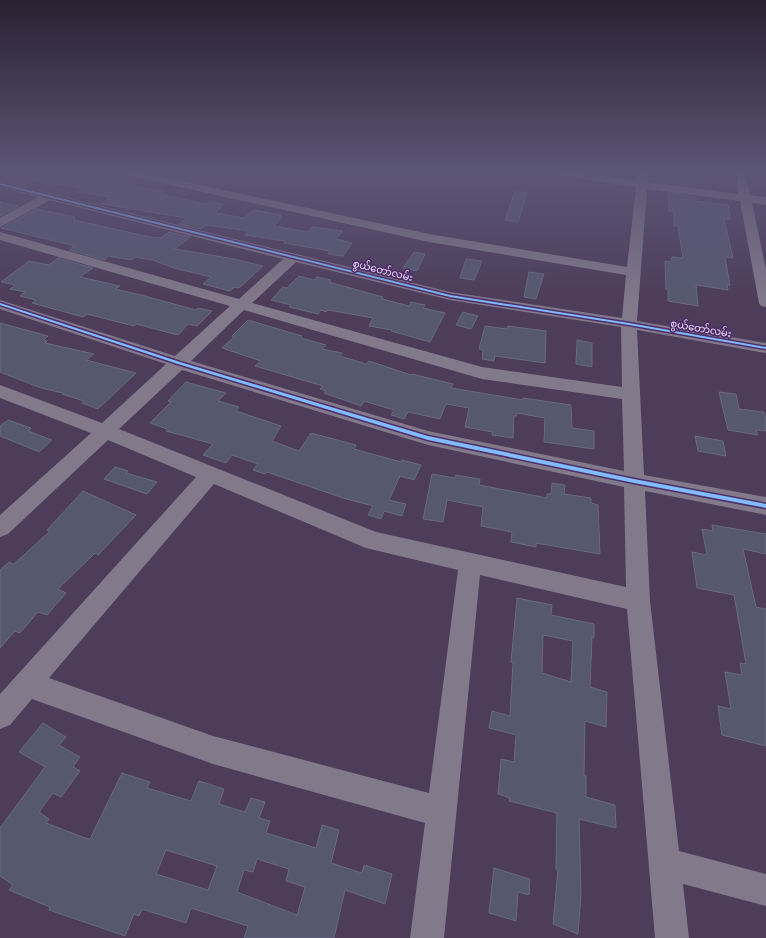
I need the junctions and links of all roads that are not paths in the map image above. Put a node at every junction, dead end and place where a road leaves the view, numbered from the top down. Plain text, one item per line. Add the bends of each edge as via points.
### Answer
1 (13, 215) edge
2 (123, 215) edge
3 (322, 215) edge
4 (639, 215) edge
5 (748, 215) edge
6 (0, 222) edge
7 (0, 236) edge
8 (293, 257) junction
9 (634, 272) junction
10 (766, 303) edge
11 (0, 304) edge
12 (242, 304) junction
13 (629, 324) junction
14 (766, 348) edge
15 (179, 363) junction
16 (2, 394) edge
17 (631, 394) junction
18 (105, 431) junction
19 (210, 475) junction
20 (634, 481) junction
21 (766, 506) edge
22 (0, 528) edge
23 (470, 563) junction
24 (638, 601) junction
25 (27, 684) junction
26 (0, 715) edge
27 (442, 812) junction
28 (665, 863) junction
29 (766, 890) edge
30 (427, 938) edge
31 (672, 938) edge

1 - 6 street
2 - 8 street, စွယ်တော်လမ်း
3 - 9 street via 429,238
4 - 9 street
5 - 10 street
7 - 12 street
8 - 12 street
8 - 13 street, စွယ်တော်လမ်း via 450,296
9 - 13 street
11 - 15 street
12 - 15 street
12 - 17 street via 482,372
13 - 14 street, စွယ်တော်လမ်း
13 - 17 street
15 - 18 street
15 - 20 street via 428,438
16 - 18 street
17 - 20 street
18 - 19 street
18 - 22 street
19 - 23 street via 374,541
19 - 25 street
20 - 21 street
20 - 24 street
23 - 24 street
23 - 27 street
24 - 28 street
25 - 26 street
25 - 27 street via 213,750
27 - 30 street
28 - 29 street
28 - 31 street

